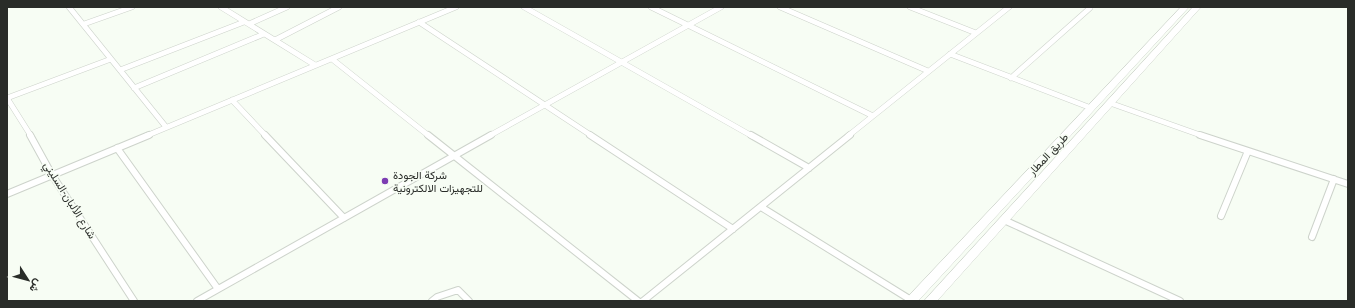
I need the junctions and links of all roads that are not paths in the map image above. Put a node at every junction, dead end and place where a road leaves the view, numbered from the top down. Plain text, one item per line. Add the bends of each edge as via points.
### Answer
1 (69, 7) edge
2 (132, 7) edge
3 (221, 7) edge
4 (287, 7) edge
5 (339, 7) edge
6 (456, 7) edge
7 (524, 7) edge
8 (651, 7) edge
9 (721, 7) edge
10 (780, 7) edge
11 (910, 7) edge
12 (1009, 7) edge
13 (1089, 7) edge
14 (1185, 7) edge
15 (1197, 7) edge
16 (419, 22) junction
17 (246, 23) junction
18 (84, 24) junction
19 (688, 25) junction
20 (976, 33) junction
21 (264, 34) junction
22 (275, 40) junction
23 (950, 54) junction
24 (111, 59) junction
25 (332, 59) junction
26 (621, 62) junction
27 (1131, 63) junction
28 (315, 65) junction
29 (1143, 67) junction
30 (120, 70) junction
31 (928, 72) junction
32 (1011, 78) junction
33 (134, 88) junction
34 (7, 98) edge
35 (232, 100) junction
36 (1110, 103) junction
37 (544, 105) junction
38 (1091, 108) junction
39 (873, 116) junction
40 (166, 127) junction
41 (117, 148) junction
42 (1248, 151) junction
43 (453, 156) junction
44 (809, 168) junction
45 (52, 175) junction
46 (1334, 179) junction
47 (1348, 184) edge
48 (7, 194) edge
49 (761, 207) junction
50 (1221, 216) dead end
51 (344, 218) junction
52 (1004, 220) junction
53 (732, 229) junction
54 (1312, 237) dead end
55 (956, 253) junction
56 (968, 259) junction
57 (218, 289) junction
58 (134, 301) edge
59 (197, 301) edge
60 (432, 301) edge
61 (469, 301) edge
62 (638, 301) edge
63 (643, 301) edge
64 (910, 301) edge
65 (930, 301) edge
66 (1180, 301) edge

1 - 18 street
2 - 18 street
3 - 17 street
4 - 17 street
5 - 22 street
6 - 16 street
7 - 26 street
8 - 19 street
9 - 19 street
10 - 31 street
11 - 20 street
12 - 20 street
13 - 32 street
14 - 27 highway, طريق المطار
15 - 29 highway, طريق المطار
16 - 25 street
16 - 37 street
17 - 21 street
17 - 30 street
18 - 24 street
19 - 26 street
19 - 39 street
20 - 23 street
21 - 22 street
21 - 33 street
22 - 28 street
23 - 31 street
23 - 32 street
24 - 30 street
24 - 34 street
25 - 28 street
25 - 43 street
26 - 37 street
26 - 44 street
27 - 29 highway
27 - 38 highway, طريق المطار
28 - 35 street
29 - 36 highway, طريق المطار
30 - 33 street
31 - 39 street
32 - 38 street
33 - 40 street
34 - 45 street, شارع الألبان-السليني
35 - 40 street
35 - 51 street
36 - 42 street
36 - 52 highway, طريق المطار
37 - 43 street
37 - 53 street
38 - 55 highway, طريق المطار
39 - 44 street
40 - 41 street
41 - 45 street
41 - 57 street
42 - 46 street
42 - 50 street
43 - 51 street
43 - 62 street
44 - 49 street
45 - 48 street
45 - 58 street, شارع الألبان-السليني
46 - 47 street
46 - 54 street
49 - 53 street
49 - 64 street
51 - 57 street
52 - 56 highway, طريق المطار
52 - 66 street
53 - 63 street
55 - 56 highway
55 - 64 highway, طريق المطار
56 - 65 highway, طريق المطار
57 - 59 street
60 - 61 street via 458,290

